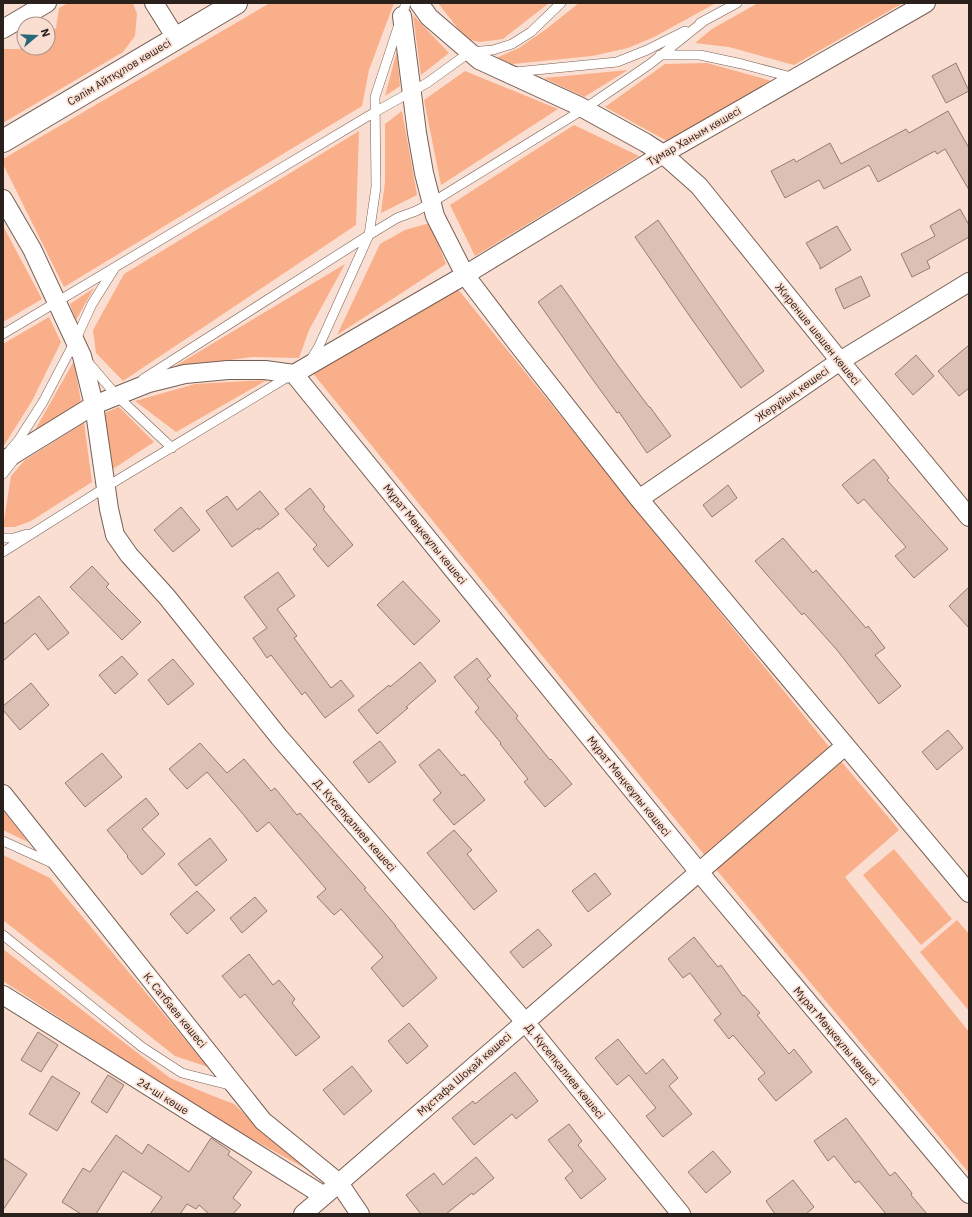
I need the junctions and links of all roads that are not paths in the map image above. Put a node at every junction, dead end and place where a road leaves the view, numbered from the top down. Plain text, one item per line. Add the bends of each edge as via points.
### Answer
1 (47, 3) edge
2 (154, 3) edge
3 (236, 3) edge
4 (419, 3) edge
5 (561, 3) edge
6 (737, 3) edge
7 (926, 3) edge
8 (404, 10) edge
9 (704, 21) junction
10 (3, 29) edge
11 (176, 38) junction
12 (470, 52) junction
13 (661, 55) junction
14 (618, 62) junction
15 (508, 73) junction
16 (795, 78) junction
17 (412, 93) junction
18 (584, 109) junction
19 (375, 112) junction
20 (3, 141) edge
21 (663, 154) junction
22 (3, 198) edge
23 (432, 203) junction
24 (369, 235) junction
25 (115, 268) junction
26 (465, 275) junction
27 (969, 282) edge
28 (57, 302) junction
29 (3, 334) edge
30 (79, 348) junction
31 (840, 361) junction
32 (301, 370) junction
33 (117, 396) junction
34 (94, 405) junction
35 (25, 447) junction
36 (172, 448) junction
37 (3, 457) edge
38 (3, 461) edge
39 (3, 474) edge
40 (106, 487) junction
41 (639, 499) junction
42 (969, 517) edge
43 (36, 531) junction
44 (3, 538) edge
45 (3, 552) edge
46 (845, 746) junction
47 (3, 794) edge
48 (3, 841) edge
49 (62, 868) junction
50 (699, 872) junction
51 (969, 893) edge
52 (3, 935) edge
53 (3, 995) edge
54 (525, 1022) junction
55 (236, 1087) junction
56 (339, 1183) junction
57 (969, 1194) edge
58 (324, 1196) junction
59 (303, 1214) edge
60 (360, 1214) edge
61 (681, 1214) edge

1 - 10 street
2 - 11 street
3 - 11 highway, Сәлім Айтқұлов көшесі
4 - 12 street, Жиренше шешен көшесі via 429,17
5 - 12 lane via 531,32 512,44 493,50
6 - 9 lane
7 - 16 street, Тұмар Ханым көшесі
8 - 17 street
8 - 19 lane via 375,97
9 - 13 lane
9 - 14 lane
11 - 20 highway, Сәлім Айтқұлов көшесі
12 - 15 street, Жиренше шешен көшесі via 479,60
12 - 17 lane
13 - 14 lane
13 - 16 lane via 700,55
13 - 18 lane
14 - 15 lane
15 - 18 street, Жиренше шешен көшесі
16 - 21 street, Тұмар Ханым көшесі
17 - 19 lane
17 - 23 street via 420,153
18 - 21 street, Жиренше шешен көшесі
18 - 23 lane
19 - 24 lane via 376,187
19 - 25 lane
21 - 26 street, Тұмар Ханым көшесі
21 - 31 street, Жиренше шешен көшесі via 699,186
22 - 28 street, Д. Күсепқалиев көшесі via 32,249
23 - 24 lane via 397,218
23 - 26 street via 435,216
24 - 32 lane via 319,346
24 - 33 lane
25 - 28 lane
25 - 30 lane via 92,304
26 - 32 street, Тұмар Ханым көшесі
26 - 41 street
27 - 31 street, Жерұйық көшесі
28 - 29 lane
28 - 30 street, Д. Күсепқалиев көшесі
30 - 33 lane
30 - 34 street, Д. Күсепқалиев көшесі
30 - 37 lane via 18,441
31 - 41 street, Жерұйық көшесі
31 - 42 street, Жиренше шешен көшесі
32 - 33 street via 228,370 185,374 149,383
32 - 36 lane
32 - 50 street, Мұрат Мөңкеұлы көшесі
33 - 34 street
33 - 36 lane
34 - 35 street
34 - 40 street, Д. Күсепқалиев көшесі
35 - 38 street
35 - 39 lane
36 - 40 lane
40 - 43 lane
40 - 54 street, Д. Күсепқалиев көшесі via 115,535 129,555 167,597 280,737
41 - 46 street
43 - 44 lane via 14,538
43 - 45 lane
46 - 50 street, Мұстафа Шоқай көшесі
46 - 51 street
47 - 49 street, К. Сатбаев көшесі
48 - 49 lane
49 - 55 street, К. Сатбаев көшесі
50 - 54 street, Мұстафа Шоқай көшесі
50 - 57 street, Мұрат Мөңкеұлы көшесі
52 - 55 lane via 142,1047 182,1073
53 - 58 street, 24-ші көше
54 - 56 street, Мұстафа Шоқай көшесі
54 - 61 street, Д. Күсепқалиев көшесі
55 - 56 street, К. Сатбаев көшесі via 263,1121
56 - 58 street, Мұстафа Шоқай көшесі
56 - 60 street, К. Сатбаев көшесі
58 - 59 street, Мұстафа Шоқай көшесі

